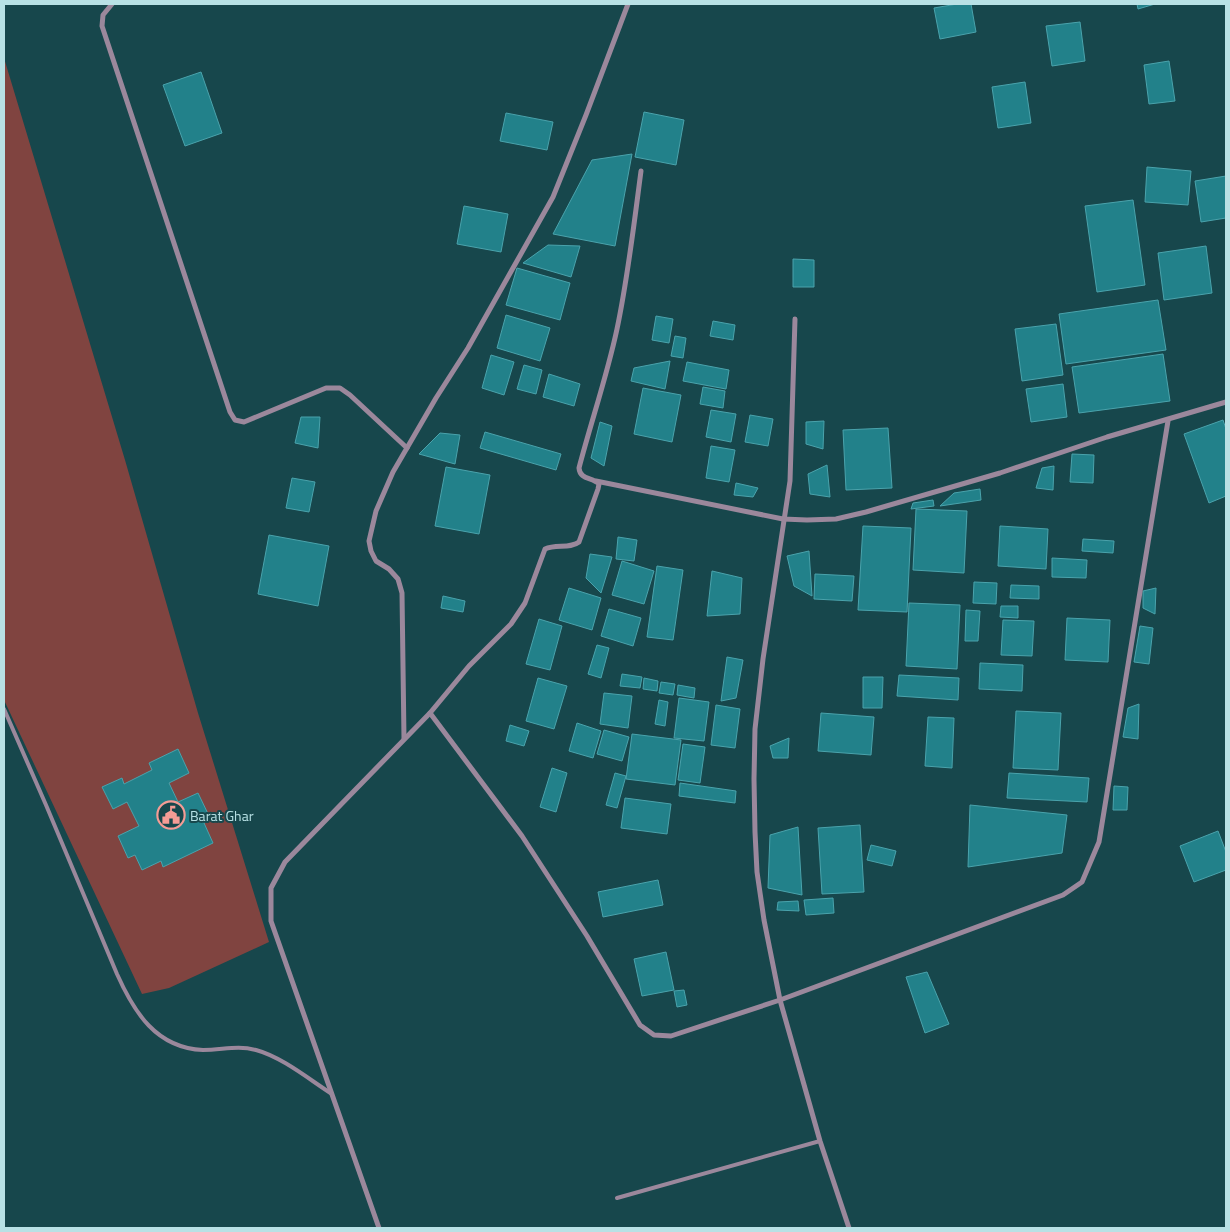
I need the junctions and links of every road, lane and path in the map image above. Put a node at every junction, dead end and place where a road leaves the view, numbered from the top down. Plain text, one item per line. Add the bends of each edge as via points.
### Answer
1 (112, 4) edge
2 (628, 4) edge
3 (641, 171) dead end
4 (796, 318) dead end
5 (1226, 402) edge
6 (1168, 421) junction
7 (407, 448) junction
8 (596, 480) junction
9 (783, 519) junction
10 (4, 709) edge
11 (430, 713) junction
12 (404, 739) junction
13 (780, 1000) junction
14 (332, 1094) junction
15 (820, 1141) junction
16 (617, 1198) dead end
17 (379, 1228) edge
18 (849, 1228) edge

1 - 7 street via 102,15 102,26 235,420 244,422 326,388 340,388
2 - 7 street via 553,196 468,348
3 - 8 street via 617,328 578,468 583,476
4 - 9 street via 790,481
5 - 6 street
6 - 9 street via 866,512 836,519
6 - 13 street via 1104,817 1099,842 1082,882 1063,895
7 - 12 street via 376,511 369,541 376,560 398,579 402,593
8 - 9 street
8 - 11 street via 598,489 579,542 572,546 545,549 520,612
9 - 13 street via 759,694 754,780 757,872
10 - 14 lane via 116,974 129,1002 146,1024 166,1040 184,1047 203,1050 241,1046 259,1050
11 - 12 street
11 - 13 street via 527,844 640,1024 654,1035 671,1036
12 - 14 street via 285,862 270,888 271,921
13 - 15 street
14 - 17 street
15 - 16 lane
15 - 18 street

